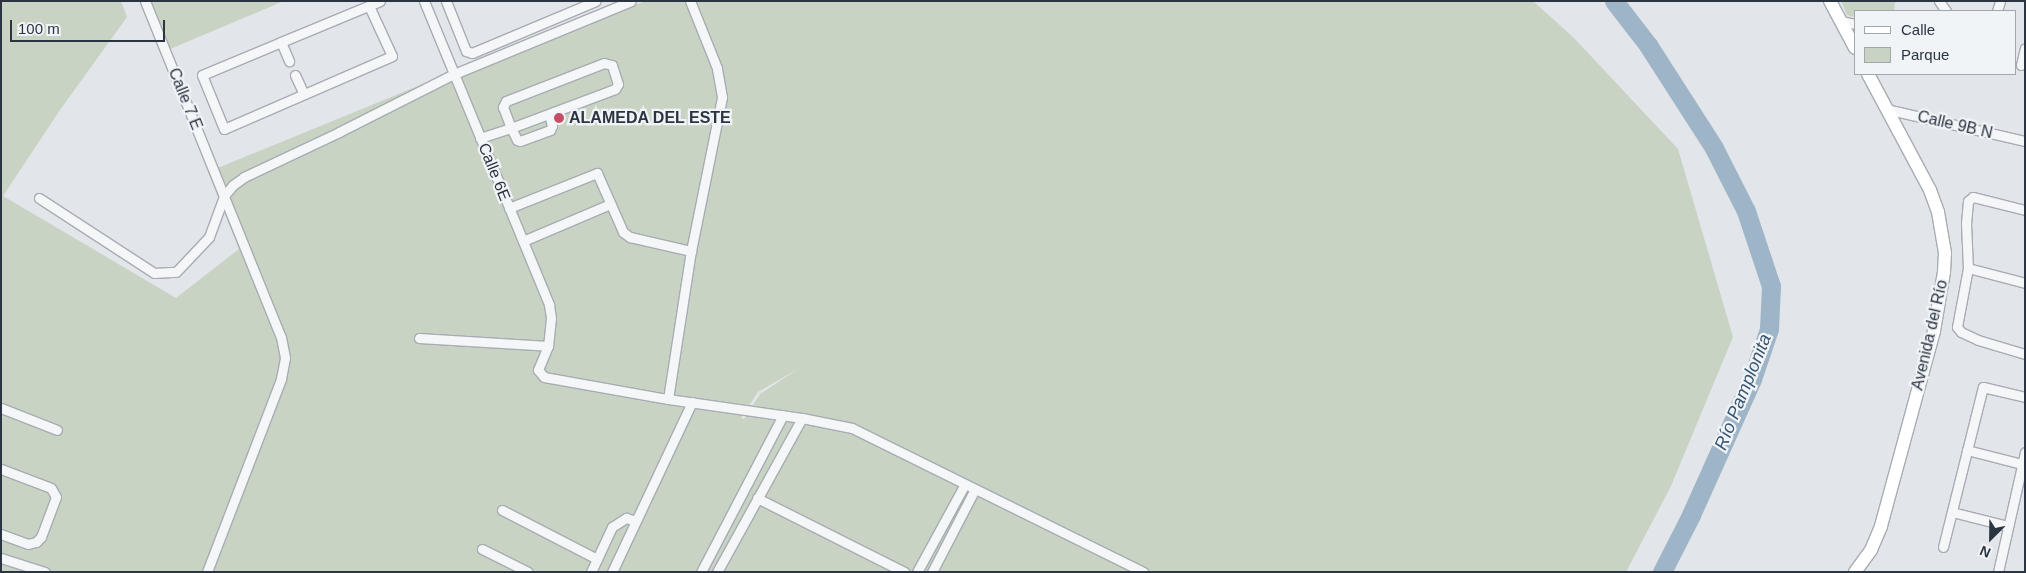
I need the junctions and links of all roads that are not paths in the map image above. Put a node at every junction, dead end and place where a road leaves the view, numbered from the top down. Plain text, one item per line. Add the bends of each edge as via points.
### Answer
1 (145, 1) edge
2 (380, 1) edge
3 (424, 1) edge
4 (446, 1) edge
5 (596, 1) edge
6 (631, 1) edge
7 (690, 1) edge
8 (1830, 1) edge
9 (576, 5) edge
10 (369, 6) junction
11 (1841, 21) junction
12 (1854, 24) edge
13 (281, 42) junction
14 (1854, 46) edge
15 (2025, 48) edge
16 (289, 61) dead end
17 (2020, 64) edge
18 (454, 74) junction
19 (295, 75) dead end
20 (1868, 75) edge
21 (304, 94) junction
22 (1885, 109) junction
23 (549, 114) junction
24 (512, 128) junction
25 (480, 138) junction
26 (2025, 141) edge
27 (224, 196) junction
28 (39, 198) dead end
29 (610, 204) junction
30 (509, 208) junction
31 (2025, 210) edge
32 (523, 241) junction
33 (692, 251) junction
34 (1968, 268) junction
35 (2025, 283) edge
36 (419, 338) dead end
37 (548, 346) junction
38 (2025, 354) edge
39 (2025, 397) edge
40 (668, 399) junction
41 (692, 402) junction
42 (1, 408) edge
43 (783, 415) junction
44 (802, 418) junction
45 (57, 430) dead end
46 (1967, 450) junction
47 (2025, 452) edge
48 (2022, 464) junction
49 (1, 470) edge
50 (965, 484) junction
51 (975, 489) junction
52 (757, 498) junction
53 (502, 510) dead end
54 (1952, 512) junction
55 (636, 521) junction
56 (2008, 526) junction
57 (1, 534) edge
58 (1943, 546) dead end
59 (482, 549) dead end
60 (1, 558) edge
61 (597, 559) junction
62 (45, 572) edge
63 (206, 572) edge
64 (528, 572) edge
65 (591, 572) edge
66 (612, 572) edge
67 (701, 572) edge
68 (717, 572) edge
69 (904, 572) edge
70 (917, 572) edge
71 (932, 572) edge
72 (1143, 572) edge
73 (1855, 572) edge
74 (1998, 572) edge

1 - 27 street, Calle 7 E
2 - 10 street
3 - 18 street, Calle 6E
4 - 9 street via 466,51 472,54
5 - 9 street
6 - 18 street
7 - 33 street via 717,68 722,97
8 - 11 main road
10 - 13 street
10 - 21 street via 392,56
11 - 12 street
11 - 14 main road
13 - 16 street
13 - 21 street via 202,75 224,129
15 - 17 street
18 - 25 street, Calle 6E
18 - 27 street via 244,177
19 - 21 street
20 - 22 main road, Avenida del Río
22 - 26 street, Calle 9B N
22 - 73 main road, Avenida del Río via 1930,190 1938,212 1945,253 1944,272 1934,332 1880,526 1870,550
23 - 24 street
23 - 24 street via 550,130 520,141 516,140
23 - 24 street via 617,87 612,65 604,63 506,101 503,107
24 - 25 street
25 - 30 street, Calle 6E
27 - 28 street via 205,243 176,272 163,274 154,273
27 - 63 street, Calle 7 E via 277,325 285,358 281,380
29 - 30 street via 597,173
29 - 32 street
29 - 33 street via 623,232 630,237
30 - 32 street, Calle 6E
31 - 34 street via 1973,197 1968,201
32 - 37 street, Calle 6E via 549,305
33 - 40 street
34 - 35 street
34 - 38 street via 1957,327 1978,340
36 - 37 street
37 - 40 street, Calle 6E via 538,370 544,377
39 - 46 street via 1983,387
40 - 41 street
41 - 43 street
41 - 55 street
42 - 45 street
43 - 44 street
43 - 67 street
44 - 50 street via 852,428
44 - 52 street
46 - 48 street
46 - 54 street
47 - 48 street
48 - 56 street
49 - 57 street via 51,488 56,497 41,537 36,542 28,544
50 - 51 street
50 - 70 street
51 - 71 street
51 - 72 street
52 - 68 street
52 - 69 street
53 - 61 street
54 - 56 street
54 - 58 street
55 - 61 street via 626,518 616,522
55 - 66 street
56 - 74 street
59 - 64 street
60 - 62 street
61 - 65 street

